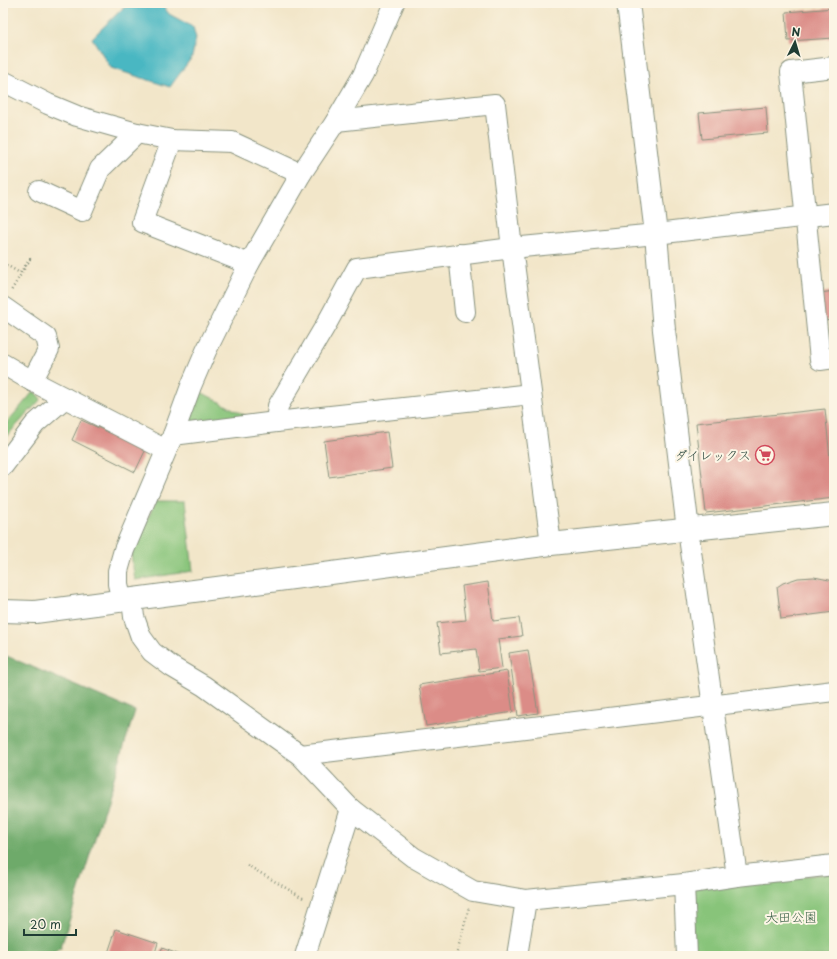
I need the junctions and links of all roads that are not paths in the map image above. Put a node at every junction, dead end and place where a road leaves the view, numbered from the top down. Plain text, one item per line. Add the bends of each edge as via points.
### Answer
1 (394, 3) edge
2 (628, 3) edge
3 (834, 67) edge
4 (3, 81) edge
5 (336, 121) junction
6 (137, 133) junction
7 (172, 140) junction
8 (301, 174) junction
9 (38, 191) dead end
10 (834, 213) edge
11 (806, 217) junction
12 (656, 234) junction
13 (512, 248) junction
14 (459, 254) junction
15 (249, 264) junction
16 (5, 302) edge
17 (465, 312) dead end
18 (834, 358) edge
19 (3, 364) edge
20 (32, 382) junction
21 (531, 394) junction
22 (65, 398) junction
23 (276, 422) junction
24 (170, 443) junction
25 (3, 466) edge
26 (834, 514) edge
27 (688, 530) junction
28 (551, 544) junction
29 (127, 600) junction
30 (3, 611) edge
31 (834, 691) edge
32 (712, 706) junction
33 (300, 755) junction
34 (351, 809) junction
35 (834, 865) edge
36 (737, 876) junction
37 (684, 884) junction
38 (526, 900) junction
39 (305, 956) edge
40 (517, 956) edge
41 (687, 956) edge

1 - 5 street via 363,75
2 - 12 street
3 - 11 street via 792,72
4 - 6 street via 77,116
5 - 8 street
5 - 13 street via 495,104
6 - 7 street
6 - 9 street via 100,169 82,211
7 - 8 street via 232,142
7 - 15 street via 142,222
8 - 15 street
10 - 11 street
11 - 12 street
11 - 18 street via 820,360
12 - 13 street
12 - 27 street via 664,330
13 - 14 street
13 - 21 street
14 - 17 street
14 - 23 street via 358,268 278,406
15 - 24 street via 206,351
16 - 20 street via 46,337 50,349
19 - 20 street
20 - 22 street
21 - 23 street
21 - 28 street
22 - 24 street
22 - 25 street via 35,424
23 - 24 street
24 - 29 street via 124,550 118,571 118,584
26 - 27 street
27 - 28 street
27 - 32 street
28 - 29 street
29 - 30 street via 35,612
29 - 33 street via 140,637 152,652
31 - 32 street
32 - 33 street
32 - 36 street
33 - 34 street
34 - 38 street via 413,857 473,892
34 - 39 street
35 - 36 street
36 - 37 street
37 - 38 street
37 - 41 street
38 - 40 street

